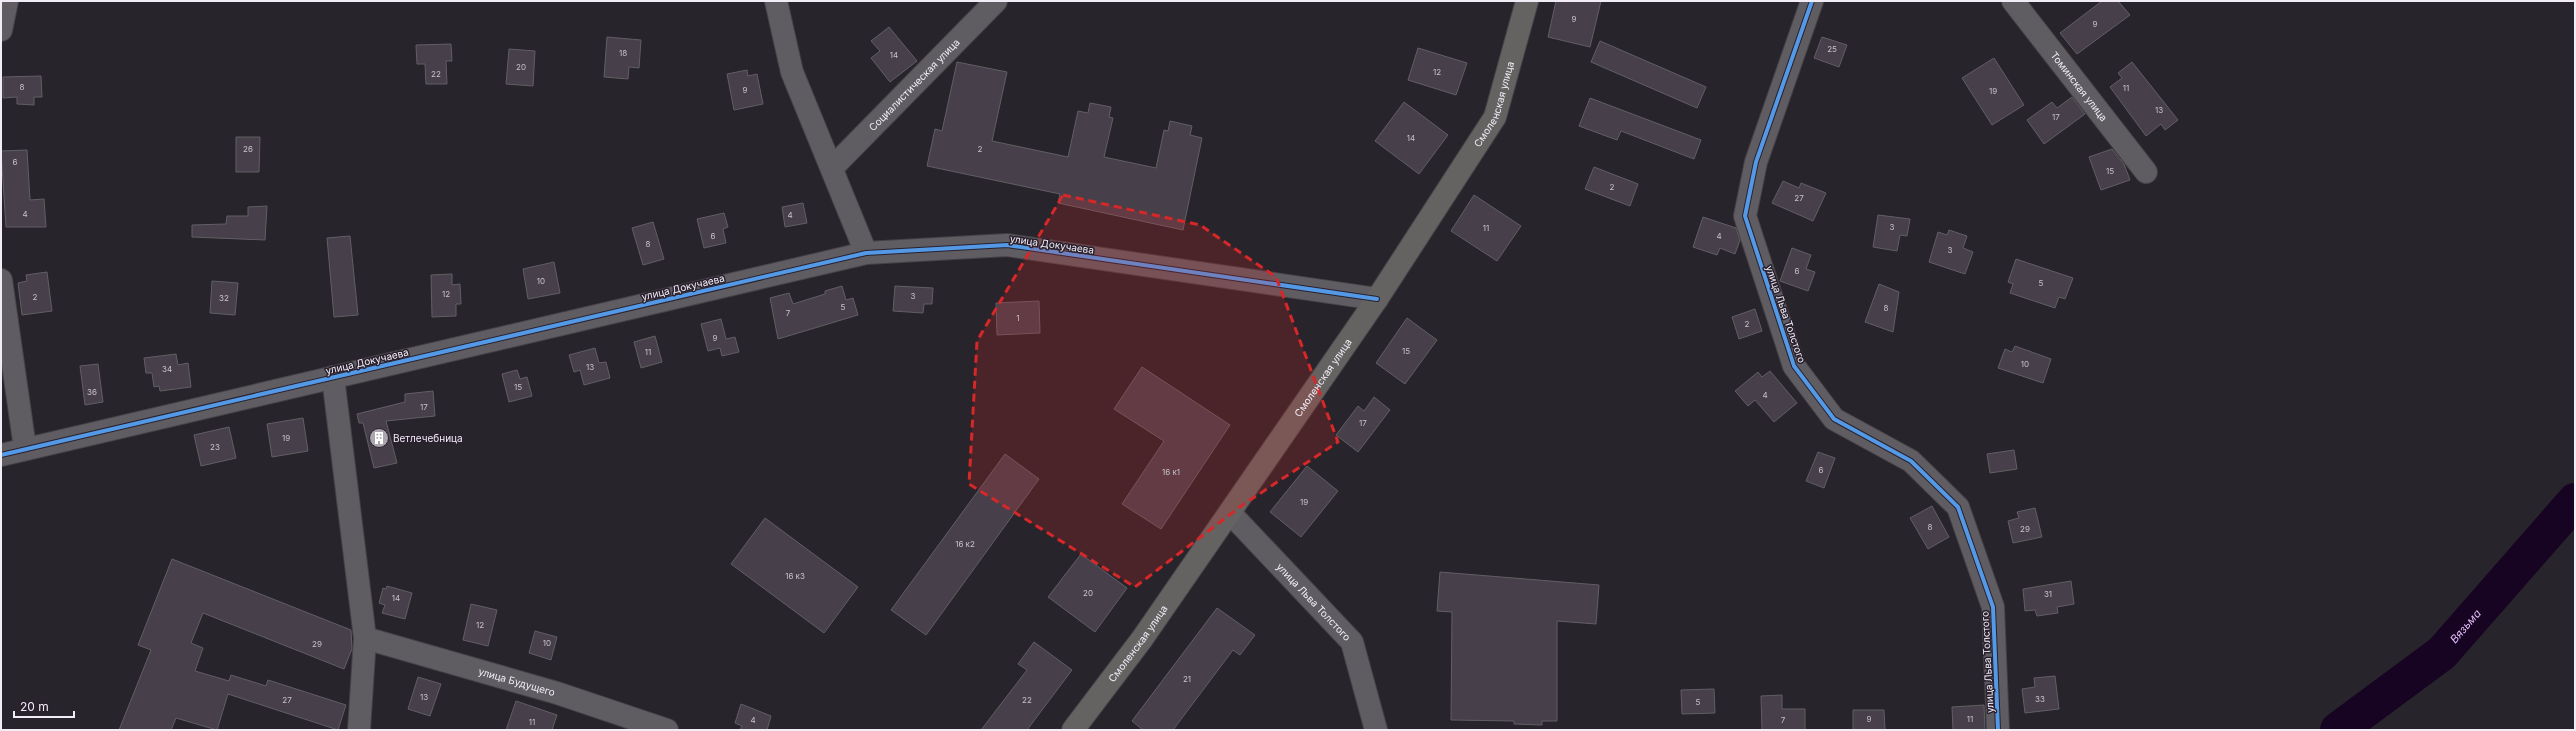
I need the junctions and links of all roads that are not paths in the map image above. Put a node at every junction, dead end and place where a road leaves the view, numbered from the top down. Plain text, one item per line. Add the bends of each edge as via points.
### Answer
1 (7, 1) edge
2 (776, 1) edge
3 (996, 1) edge
4 (1527, 1) edge
5 (1812, 1) edge
6 (2013, 1) edge
7 (1, 30) edge
8 (832, 168) junction
9 (2146, 172) dead end
10 (866, 253) junction
11 (1, 280) edge
12 (1377, 299) junction
13 (333, 377) junction
14 (26, 448) junction
15 (1, 455) edge
16 (1230, 513) junction
17 (365, 638) junction
18 (359, 730) edge
19 (667, 730) edge
20 (1073, 730) edge
21 (1376, 730) edge
22 (1998, 730) edge

1 - 7 street
2 - 8 street via 792,72
3 - 8 street, Социалистическая улица
4 - 12 main road, Смоленская улица via 1495,117
5 - 22 street, улица Льва Толстого via 1756,162 1745,216 1794,366 1834,419 1911,461 1958,507 1993,607
6 - 9 street, Томинская улица
8 - 10 street
10 - 12 street, улица Докучаева via 1007,245
10 - 13 street, улица Докучаева
11 - 14 street
12 - 16 main road, Смоленская улица
13 - 14 street, улица Докучаева
13 - 17 street
14 - 15 street, улица Докучаева
16 - 20 main road, Смоленская улица via 1142,639
16 - 21 street, улица Льва Толстого via 1352,642
17 - 18 street
17 - 19 street, улица Будущего via 557,693

